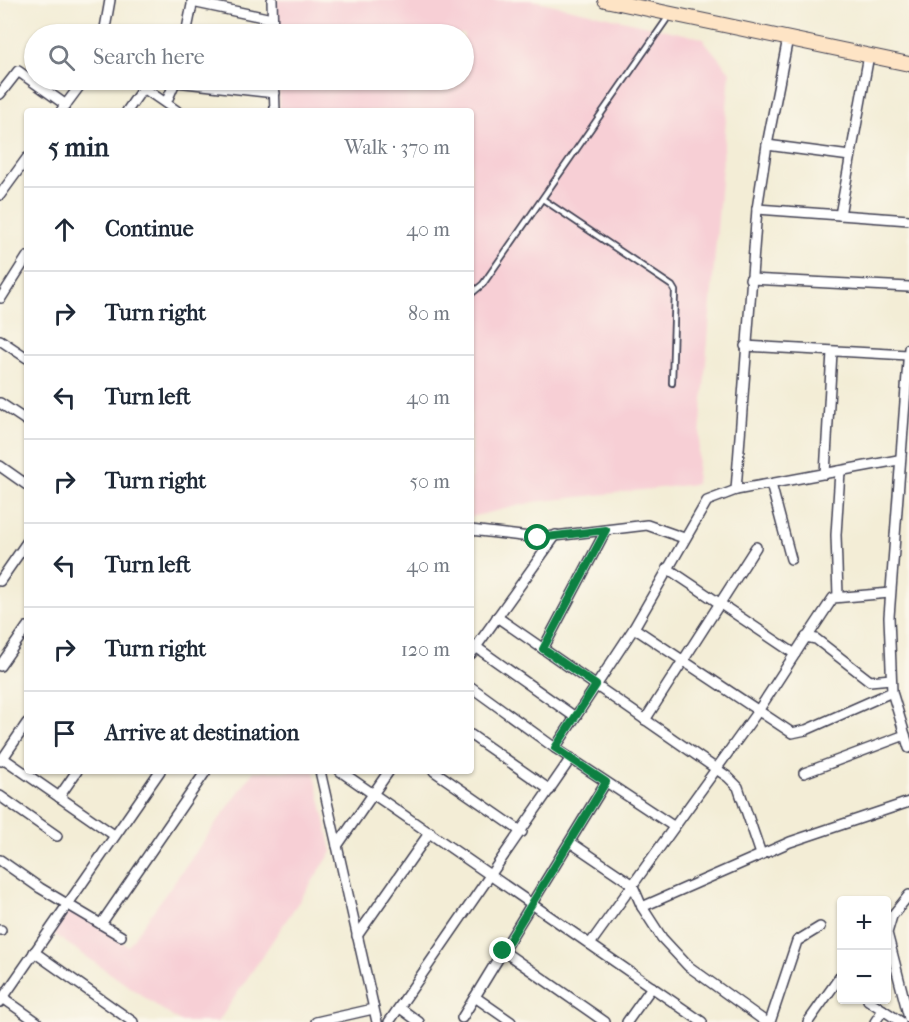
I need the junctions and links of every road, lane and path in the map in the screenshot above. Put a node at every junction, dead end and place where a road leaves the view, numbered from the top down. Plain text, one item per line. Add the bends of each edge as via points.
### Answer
1 (110, 0) edge
2 (272, 0) edge
3 (605, 0) edge
4 (192, 1) edge
5 (671, 14) junction
6 (272, 19) junction
7 (106, 24) edge
8 (188, 24) edge
9 (272, 24) edge
10 (788, 38) junction
11 (869, 55) junction
12 (909, 64) edge
13 (24, 76) edge
14 (42, 90) edge
15 (77, 90) edge
16 (142, 90) edge
17 (146, 90) edge
18 (172, 90) edge
19 (250, 90) edge
20 (274, 93) joint
21 (0, 94) edge
22 (166, 103) junction
23 (64, 108) edge
24 (130, 108) edge
25 (173, 108) edge
26 (275, 108) edge
27 (767, 145) junction
28 (850, 156) junction
29 (24, 162) edge
30 (0, 195) edge
31 (544, 200) junction
32 (757, 209) junction
33 (840, 214) junction
34 (909, 220) edge
35 (24, 262) edge
36 (17, 272) junction
37 (24, 277) edge
38 (750, 279) junction
39 (909, 287) edge
40 (474, 292) edge
41 (1, 298) edge
42 (0, 340) edge
43 (745, 346) junction
44 (909, 348) edge
45 (832, 352) junction
46 (908, 355) edge
47 (24, 356) edge
48 (672, 383) dead end
49 (0, 403) edge
50 (906, 412) edge
51 (24, 419) edge
52 (898, 460) junction
53 (3, 468) edge
54 (840, 471) junction
55 (825, 474) junction
56 (0, 480) edge
57 (24, 483) edge
58 (771, 484) junction
59 (736, 490) junction
60 (474, 530) edge
61 (606, 530) junction
62 (556, 535) junction
63 (684, 538) junction
64 (24, 546) edge
65 (756, 547) dead end
66 (791, 559) dead end
67 (668, 568) junction
68 (0, 581) edge
69 (890, 593) junction
70 (838, 596) junction
71 (721, 603) junction
72 (497, 617) junction
73 (634, 628) junction
74 (24, 631) edge
75 (808, 636) junction
76 (474, 649) edge
77 (543, 649) junction
78 (474, 651) edge
79 (795, 654) junction
80 (684, 662) junction
81 (0, 666) edge
82 (891, 679) junction
83 (596, 685) junction
84 (474, 689) edge
85 (892, 692) junction
86 (758, 711) junction
87 (575, 717) junction
88 (645, 720) junction
89 (24, 728) edge
90 (905, 735) junction
91 (474, 737) edge
92 (555, 748) junction
93 (909, 748) edge
94 (572, 758) junction
95 (2, 761) edge
96 (716, 769) junction
97 (804, 773) dead end
98 (74, 774) edge
99 (158, 774) edge
100 (204, 774) edge
101 (321, 774) edge
102 (344, 774) edge
103 (388, 774) edge
104 (438, 774) edge
105 (606, 782) junction
106 (550, 790) junction
107 (374, 794) junction
108 (0, 796) edge
109 (59, 797) junction
110 (909, 802) edge
111 (673, 826) junction
112 (430, 832) junction
113 (522, 832) junction
114 (114, 835) junction
115 (57, 836) dead end
116 (570, 842) junction
117 (338, 846) junction
118 (761, 854) junction
119 (0, 860) edge
120 (493, 875) junction
121 (632, 884) junction
122 (909, 895) edge
123 (68, 903) junction
124 (532, 903) junction
125 (642, 907) junction
126 (101, 924) junction
127 (820, 927) dead end
128 (121, 936) dead end
129 (357, 936) junction
130 (590, 944) junction
131 (503, 951) junction
132 (34, 952) junction
133 (837, 982) edge
134 (652, 987) junction
135 (475, 997) junction
136 (2, 1000) edge
137 (875, 1004) edge
138 (400, 1008) junction
139 (373, 1009) junction
140 (883, 1010) junction
141 (462, 1018) dead end
142 (909, 1018) edge
143 (130, 1021) edge
144 (38, 1022) edge
145 (316, 1022) edge
146 (377, 1022) edge
147 (389, 1022) edge
148 (419, 1022) edge
149 (512, 1022) edge
150 (605, 1022) edge
151 (627, 1022) edge
152 (702, 1022) edge
153 (768, 1022) edge
154 (808, 1022) edge
155 (875, 1022) edge
156 (901, 1022) edge

1 - 7 street
2 - 6 street
3 - 5 street
4 - 6 street
4 - 8 street
5 - 10 street
5 - 31 lane
6 - 9 street
10 - 11 street
10 - 27 street
11 - 12 street
11 - 28 street
13 - 21 street via 18,71
14 - 23 street
15 - 23 street
16 - 24 street
17 - 22 street
18 - 22 street
19 - 20 street
20 - 26 street
22 - 25 street
27 - 28 street
27 - 32 street
28 - 33 street
29 - 30 street
31 - 40 lane
31 - 48 lane via 672,286
32 - 33 street
32 - 38 street
33 - 34 street
35 - 36 street
36 - 37 street
36 - 41 street
38 - 39 street
38 - 43 street
42 - 47 street
43 - 45 street
43 - 59 street
44 - 46 street
45 - 46 street
45 - 55 street
46 - 50 street
49 - 51 street
50 - 52 street
52 - 54 street
52 - 69 street
53 - 56 street
53 - 57 street
54 - 55 street
54 - 70 street
55 - 58 street
58 - 59 street
58 - 66 street
59 - 63 street via 707,501
60 - 62 street via 527,538
61 - 62 street
61 - 63 street via 647,525
61 - 77 street
62 - 72 street
63 - 67 street
64 - 68 street
65 - 71 street
67 - 71 street
67 - 73 street
69 - 70 street
69 - 82 street
70 - 75 street via 828,602
71 - 79 street
71 - 80 street
72 - 76 street
72 - 77 street
73 - 80 street
73 - 83 street
74 - 81 street
75 - 79 street
75 - 82 street via 870,681
77 - 83 street
78 - 87 street
79 - 86 street
80 - 86 street
80 - 88 street
82 - 85 street
83 - 87 street
83 - 88 street
84 - 92 street
85 - 86 street via 800,733 785,730
85 - 90 street
86 - 96 street
87 - 92 street
88 - 96 street
89 - 95 street
90 - 93 street
90 - 97 street
91 - 106 street
92 - 94 street
94 - 105 street
94 - 106 street
95 - 109 street
96 - 111 street
96 - 118 street via 738,787
98 - 109 street
99 - 114 street
100 - 126 street
101 - 117 street
102 - 107 street
103 - 107 street
104 - 113 street
105 - 111 street
105 - 116 street
106 - 113 street
107 - 112 street
107 - 117 street
108 - 115 street
109 - 114 street
110 - 118 street
111 - 121 street
112 - 120 street
112 - 129 street
113 - 120 street
114 - 123 street
116 - 121 street
116 - 124 street
117 - 129 street
118 - 125 street
119 - 123 street
120 - 124 street
120 - 138 street
121 - 125 street
121 - 130 street
122 - 142 street via 892,916 887,933
123 - 126 street
123 - 132 street
124 - 130 street
124 - 131 street
125 - 153 street via 662,938 688,966
126 - 128 street
127 - 153 street via 797,941
129 - 139 street
130 - 134 street
131 - 135 street
131 - 150 street
132 - 136 street
132 - 143 street
133 - 154 street
134 - 151 street
134 - 152 street
135 - 141 street
135 - 149 street
136 - 144 street
137 - 140 street
138 - 147 street
138 - 148 street
139 - 145 street
139 - 146 street
140 - 155 street
140 - 156 street

